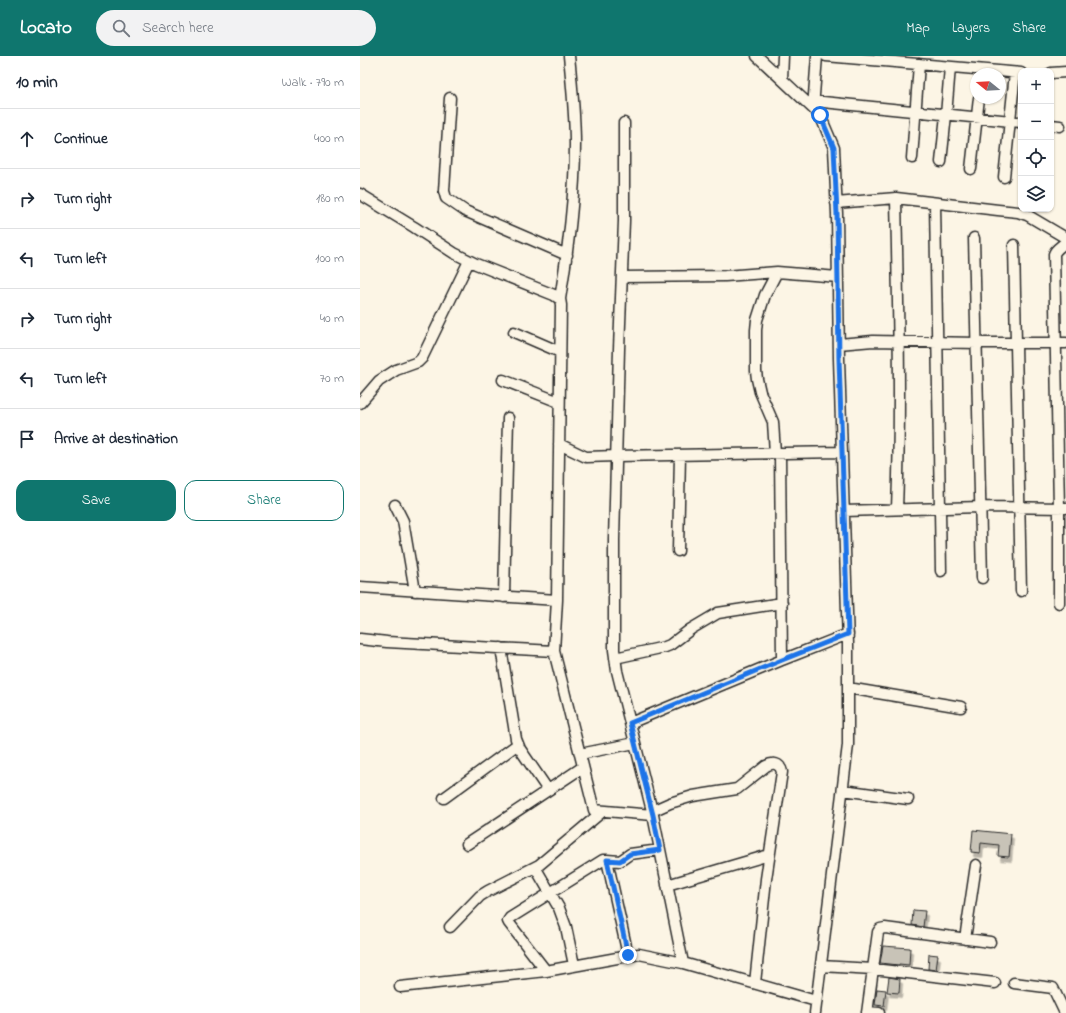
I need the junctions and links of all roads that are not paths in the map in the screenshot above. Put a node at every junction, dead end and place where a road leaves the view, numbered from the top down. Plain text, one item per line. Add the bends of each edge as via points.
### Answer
1 (569, 56) edge
2 (757, 56) edge
3 (784, 56) edge
4 (817, 56) edge
5 (826, 56) edge
6 (919, 64) junction
7 (950, 67) junction
8 (970, 70) edge
9 (1066, 72) edge
10 (1006, 73) edge
11 (1018, 73) edge
12 (1054, 73) edge
13 (782, 79) junction
14 (450, 98) dead end
15 (978, 104) edge
16 (813, 105) junction
17 (916, 112) junction
18 (946, 115) junction
19 (977, 118) junction
20 (1010, 121) junction
21 (1018, 122) edge
22 (624, 123) dead end
23 (912, 158) dead end
24 (941, 162) dead end
25 (971, 169) dead end
26 (1004, 177) dead end
27 (360, 194) edge
28 (896, 198) junction
29 (836, 203) junction
30 (935, 203) junction
31 (974, 238) dead end
32 (1066, 240) edge
33 (1014, 245) dead end
34 (567, 255) junction
35 (469, 261) junction
36 (777, 272) junction
37 (622, 277) junction
38 (838, 277) junction
39 (560, 299) junction
40 (514, 332) dead end
41 (899, 342) junction
42 (937, 343) junction
43 (977, 343) junction
44 (1061, 343) edge
45 (839, 344) junction
46 (1015, 344) junction
47 (560, 352) junction
48 (503, 380) dead end
49 (559, 402) junction
50 (360, 403) edge
51 (508, 418) dead end
52 (558, 444) junction
53 (842, 452) junction
54 (778, 453) junction
55 (680, 454) junction
56 (616, 456) junction
57 (396, 505) dead end
58 (980, 507) junction
59 (1020, 507) junction
60 (940, 508) junction
61 (1062, 508) edge
62 (897, 509) junction
63 (844, 511) junction
64 (678, 551) dead end
65 (941, 571) dead end
66 (982, 578) dead end
67 (360, 587) edge
68 (415, 591) junction
69 (1021, 591) dead end
70 (504, 597) junction
71 (557, 600) junction
72 (782, 603) junction
73 (1059, 603) dead end
74 (848, 634) junction
75 (360, 639) edge
76 (501, 648) junction
77 (554, 651) junction
78 (615, 658) junction
79 (782, 660) junction
80 (848, 688) junction
81 (961, 707) dead end
82 (630, 723) junction
83 (635, 743) junction
84 (518, 744) junction
85 (580, 754) junction
86 (583, 767) junction
87 (548, 790) junction
88 (843, 790) junction
89 (444, 798) dead end
90 (908, 799) dead end
91 (603, 811) junction
92 (653, 813) junction
93 (466, 844) dead end
94 (660, 850) junction
95 (769, 855) junction
96 (607, 860) junction
97 (976, 864) dead end
98 (535, 867) junction
99 (667, 884) junction
100 (550, 893) junction
101 (450, 927) dead end
102 (965, 938) junction
103 (990, 942) dead end
104 (628, 955) junction
105 (683, 963) junction
106 (574, 965) junction
107 (820, 966) junction
108 (873, 969) junction
109 (546, 970) junction
110 (755, 983) junction
111 (1014, 983) dead end
112 (995, 984) dead end
113 (400, 987) dead end
114 (816, 1001) junction
115 (867, 1012) edge
116 (815, 1013) edge
117 (879, 1013) edge
118 (1065, 1013) edge

1 - 34 street via 575,143
2 - 13 street
3 - 13 street
4 - 16 street
5 - 6 street
6 - 7 street
6 - 17 street
7 - 8 street
7 - 18 street
9 - 12 street
10 - 11 street
11 - 20 street
13 - 16 street
14 - 34 street via 444,191 446,198 464,211
15 - 19 street
16 - 17 street
16 - 29 street via 834,148
17 - 18 street
17 - 23 street
18 - 19 street
18 - 24 street
19 - 20 street
19 - 25 street
20 - 21 street
20 - 26 street
22 - 37 street
27 - 35 street
28 - 29 street
28 - 30 street
28 - 41 street
29 - 38 street
30 - 32 street via 1022,213
30 - 42 street
31 - 43 street
32 - 44 street via 1054,254
33 - 46 street
34 - 39 street
35 - 39 street
35 - 50 street via 422,358 379,381
36 - 37 street via 725,276
36 - 38 street
36 - 54 street via 764,295 758,320 756,371 763,400 773,422
37 - 56 street
38 - 45 street
39 - 47 street
40 - 47 street
41 - 42 street
41 - 45 street
41 - 62 street
42 - 43 street
42 - 60 street
43 - 46 street
43 - 58 street
44 - 46 street
44 - 61 street
45 - 53 street
46 - 59 street
47 - 49 street
48 - 49 street
49 - 52 street
51 - 70 street
52 - 56 street via 586,457
52 - 71 street
53 - 54 street
53 - 63 street
54 - 55 street
54 - 72 street
55 - 56 street
55 - 64 street
56 - 78 street
57 - 68 street via 403,521
58 - 59 street
58 - 60 street
58 - 66 street
59 - 61 street
59 - 69 street
60 - 62 street
60 - 65 street
61 - 73 street
62 - 63 street
63 - 74 street
67 - 68 street
68 - 70 street
70 - 71 street
71 - 77 street
72 - 78 street via 718,613 670,645
72 - 79 street
74 - 79 street
74 - 80 street
75 - 76 street
76 - 77 street
76 - 84 street
77 - 85 street
78 - 82 street
79 - 82 street
80 - 81 street
80 - 88 street via 848,745
82 - 83 street
83 - 85 street
83 - 92 street
84 - 87 street
84 - 89 street
85 - 86 street
86 - 87 street
86 - 91 street via 594,810
87 - 93 street
88 - 90 street
88 - 107 street
91 - 92 street
91 - 98 street
92 - 94 street
92 - 95 street via 670,803 693,796 737,789 769,764 777,764 782,772
94 - 96 street via 630,854 620,861
94 - 99 street
95 - 99 street
95 - 110 street
96 - 100 street via 603,860
96 - 104 street
97 - 102 street
98 - 100 street
98 - 101 street via 480,896
99 - 105 street
100 - 106 street via 566,927
100 - 109 street via 508,921
102 - 103 street
102 - 108 street via 880,929
104 - 105 street via 645,954
104 - 106 street
105 - 110 street
106 - 109 street
107 - 108 street
107 - 114 street
108 - 112 street
108 - 115 street
109 - 113 street
110 - 114 street
111 - 118 street via 1052,988
114 - 116 street
115 - 117 street

